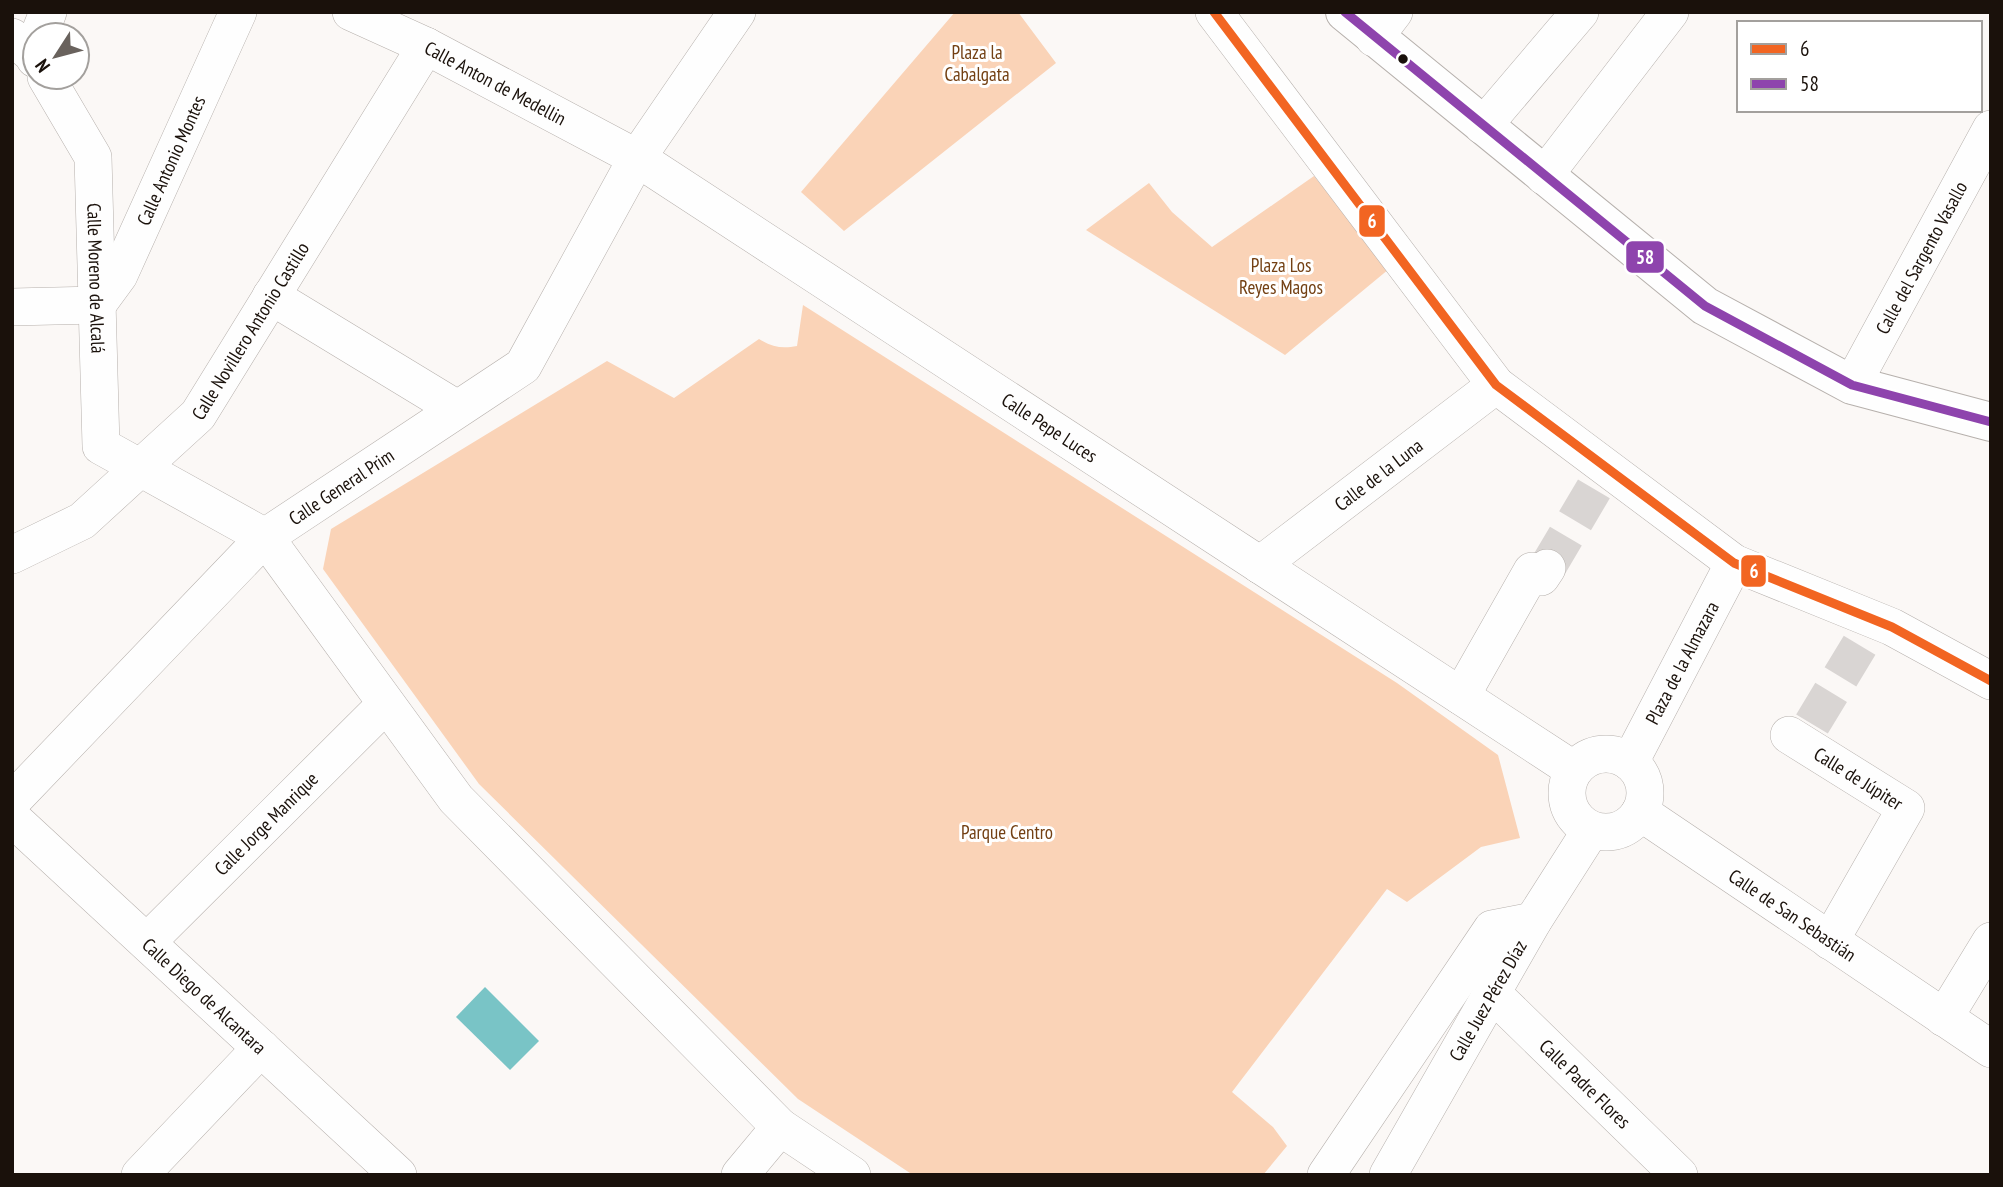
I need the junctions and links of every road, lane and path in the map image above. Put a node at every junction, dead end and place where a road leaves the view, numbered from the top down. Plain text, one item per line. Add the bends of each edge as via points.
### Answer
1 (238, 12) edge
2 (351, 12) edge
3 (737, 12) edge
4 (1214, 12) edge
5 (1345, 12) edge
6 (1580, 12) edge
7 (1670, 12) edge
8 (1384, 25) edge
9 (426, 46) junction
10 (56, 91) edge
11 (1483, 126) junction
12 (1991, 129) edge
13 (637, 158) junction
14 (1544, 176) junction
15 (271, 296) junction
16 (97, 305) junction
17 (12, 307) edge
18 (1496, 385) junction
19 (1852, 385) junction
20 (457, 409) junction
21 (1991, 422) edge
22 (141, 469) junction
23 (265, 537) junction
24 (12, 555) edge
25 (1734, 564) junction
26 (1260, 565) junction
27 (1540, 570) tunnel mouth
28 (1991, 681) edge
29 (1461, 696) junction
30 (386, 704) junction
31 (1801, 734) dead end
32 (1630, 762) junction
33 (1574, 770) junction
34 (12, 801) edge
35 (1640, 812) junction
36 (12, 818) edge
37 (1591, 830) junction
38 (1533, 921) junction
39 (1830, 941) junction
40 (1991, 941) edge
41 (147, 943) junction
42 (1492, 993) junction
43 (1944, 1018) junction
44 (261, 1048) junction
45 (1991, 1049) edge
46 (780, 1128) junction
47 (140, 1175) edge
48 (398, 1175) edge
49 (740, 1175) edge
50 (852, 1175) edge
51 (1326, 1175) edge
52 (1388, 1175) edge
53 (1679, 1175) edge

1 - 16 street, Calle Antonio Montes via 119,275
2 - 9 street, Calle Anton de Medellin
3 - 13 street, Calle General Prim
4 - 18 street
5 - 8 main road
6 - 11 street
7 - 14 street
8 - 11 main road
9 - 13 street, Calle Anton de Medellin
9 - 15 street, Calle Novillero Antonio Castillo
10 - 16 street, Calle Moreno de Alcalá via 93,156
11 - 14 main road
12 - 19 street, Calle del Sargento Vasallo
13 - 20 street, Calle General Prim via 523,366
13 - 26 street, Calle Pepe Luces
14 - 19 main road via 1705,306
15 - 20 street
15 - 22 street, Calle Novillero Antonio Castillo via 198,415
16 - 17 street
16 - 22 street, Calle Moreno de Alcalá via 101,446
18 - 25 street via 1603,475
18 - 26 street, Calle de la Luna
19 - 21 main road
20 - 23 street, Calle General Prim
22 - 23 street
22 - 24 street, Calle Novillero Antonio Castillo via 82,521
23 - 30 street
23 - 34 street, Calle General Prim
25 - 28 street via 1869,629 1892,627
25 - 32 street, Plaza de la Almazara
26 - 29 street, Calle Pepe Luces
27 - 29 street
29 - 33 street, Calle Pepe Luces
30 - 41 street, Calle Jorge Manrique
30 - 46 street via 456,799
31 - 39 street, Calle de Júpiter via 1906,808
32 - 33 street via 1600,755
32 - 35 street via 1645,789
33 - 37 street via 1567,786 1570,809
35 - 37 street via 1629,825 1615,831
35 - 39 street, Calle de San Sebastián
36 - 41 street, Calle Diego de Alcantara
37 - 38 street, Calle Juez Pérez Díaz
38 - 42 street, Calle Juez Pérez Díaz
38 - 51 street via 1492,929
39 - 43 street, Calle de San Sebastián
40 - 43 street
41 - 44 street, Calle Diego de Alcantara
42 - 52 street, Calle Juez Pérez Díaz
42 - 53 street, Calle Padre Flores
43 - 45 street, Calle de San Sebastián
44 - 47 street
44 - 48 street, Calle Diego de Alcantara
46 - 49 street
46 - 50 street

